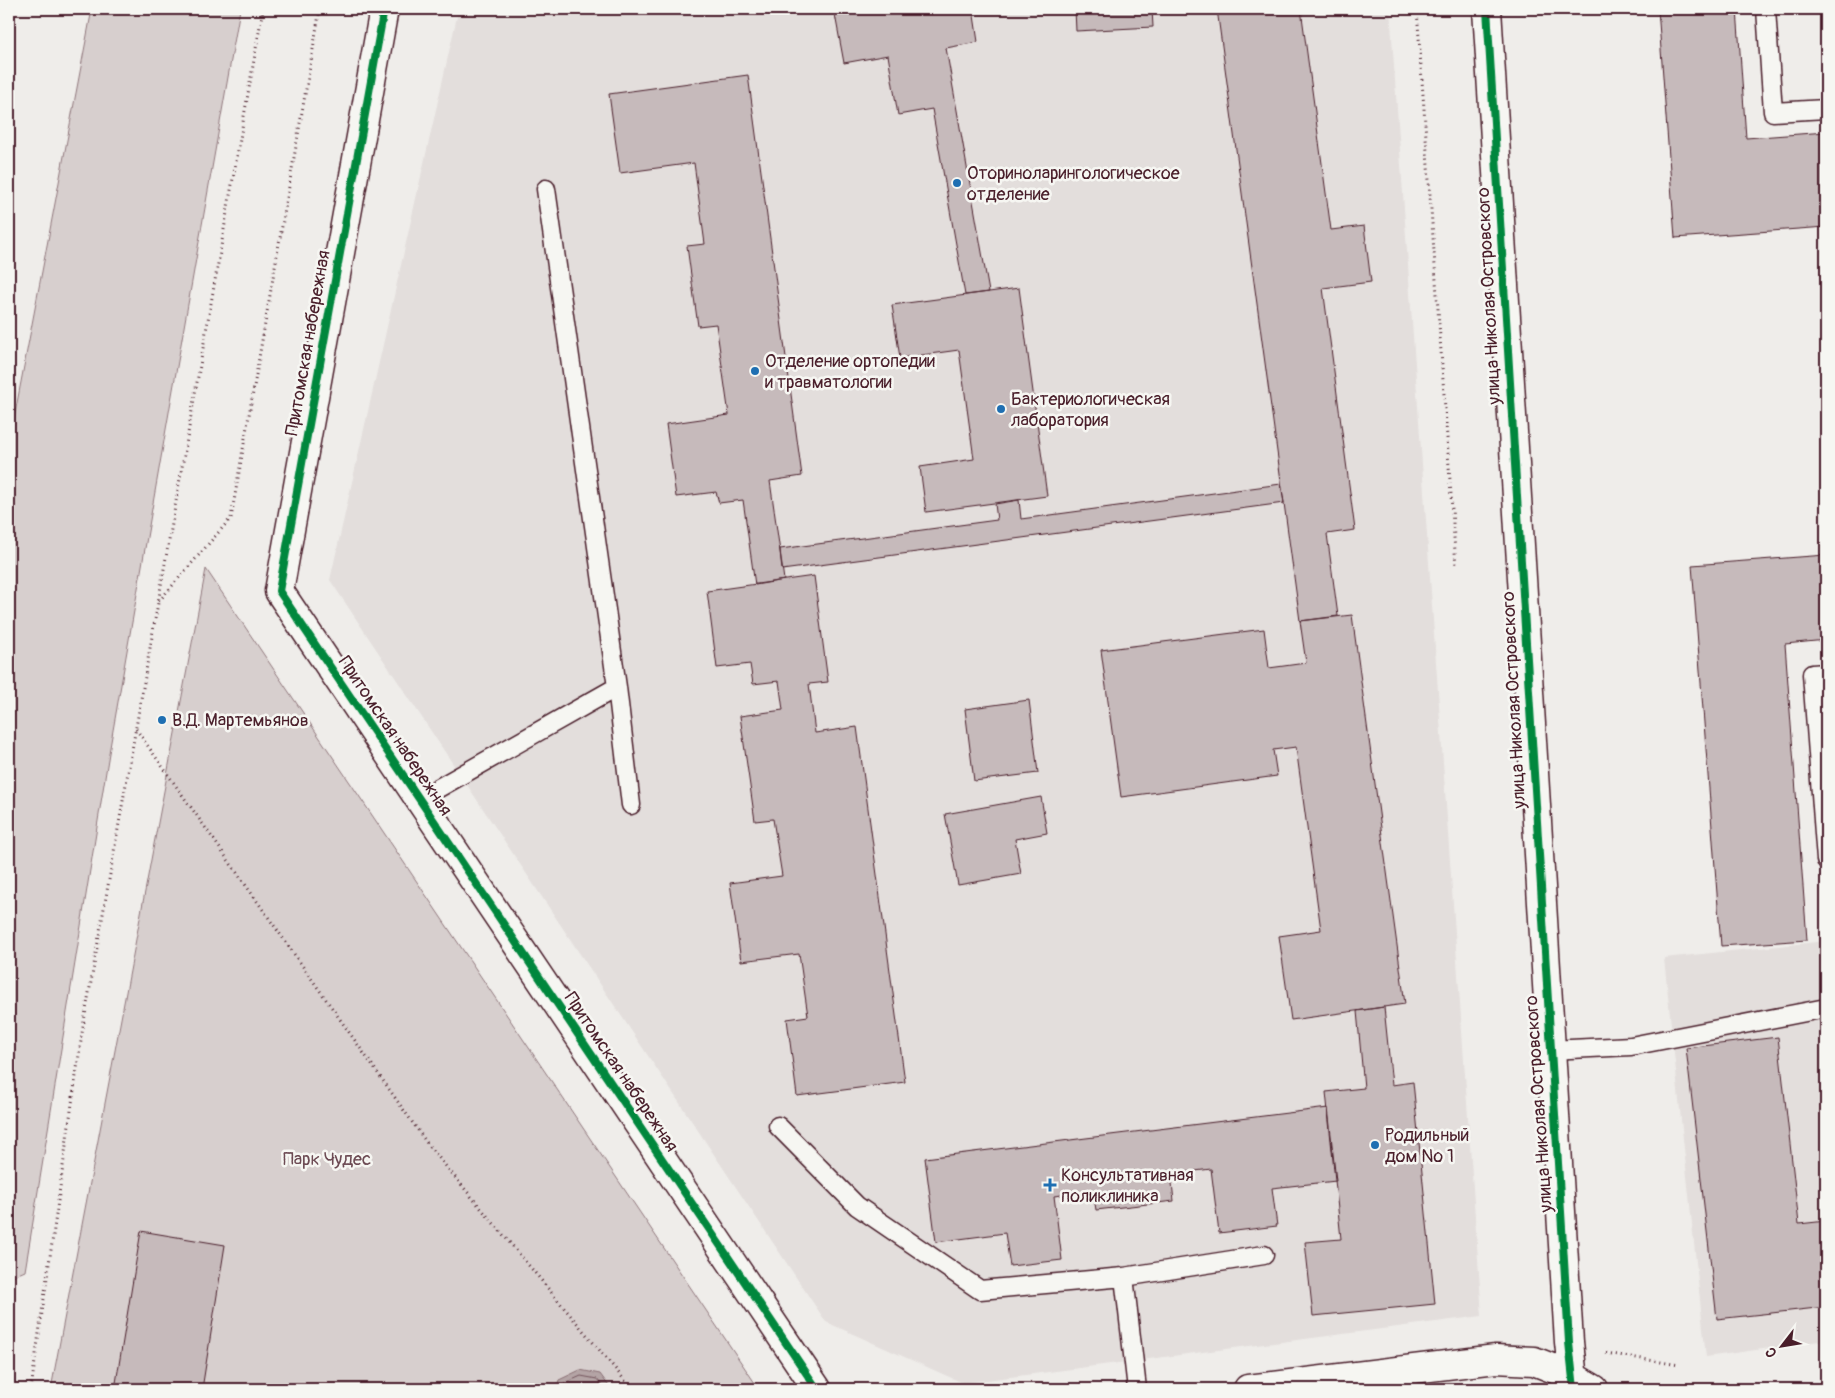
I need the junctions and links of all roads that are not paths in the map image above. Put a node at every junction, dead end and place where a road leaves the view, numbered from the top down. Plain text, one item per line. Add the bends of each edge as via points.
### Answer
1 (384, 9) edge
2 (1487, 9) edge
3 (1766, 9) edge
4 (1826, 109) edge
5 (546, 189) dead end
6 (1826, 673) edge
7 (617, 687) junction
8 (419, 799) junction
9 (631, 805) dead end
10 (1826, 860) edge
11 (1826, 1008) edge
12 (1550, 1050) junction
13 (778, 1126) dead end
14 (1264, 1255) dead end
15 (1124, 1277) junction
16 (1580, 1385) edge
17 (817, 1389) edge
18 (1137, 1389) edge
19 (1248, 1389) edge

1 - 8 street, Притомская набережная via 279,591
2 - 12 street, улица Николая Островского
3 - 4 lane via 1773,112
5 - 7 lane
6 - 10 lane via 1812,674
7 - 8 lane
7 - 9 lane
8 - 17 street, Притомская набережная
11 - 12 lane via 1631,1046
12 - 16 street, улица Николая Островского
13 - 15 lane via 857,1206 980,1290
14 - 15 lane
15 - 18 lane
16 - 19 street via 1534,1361 1496,1359

